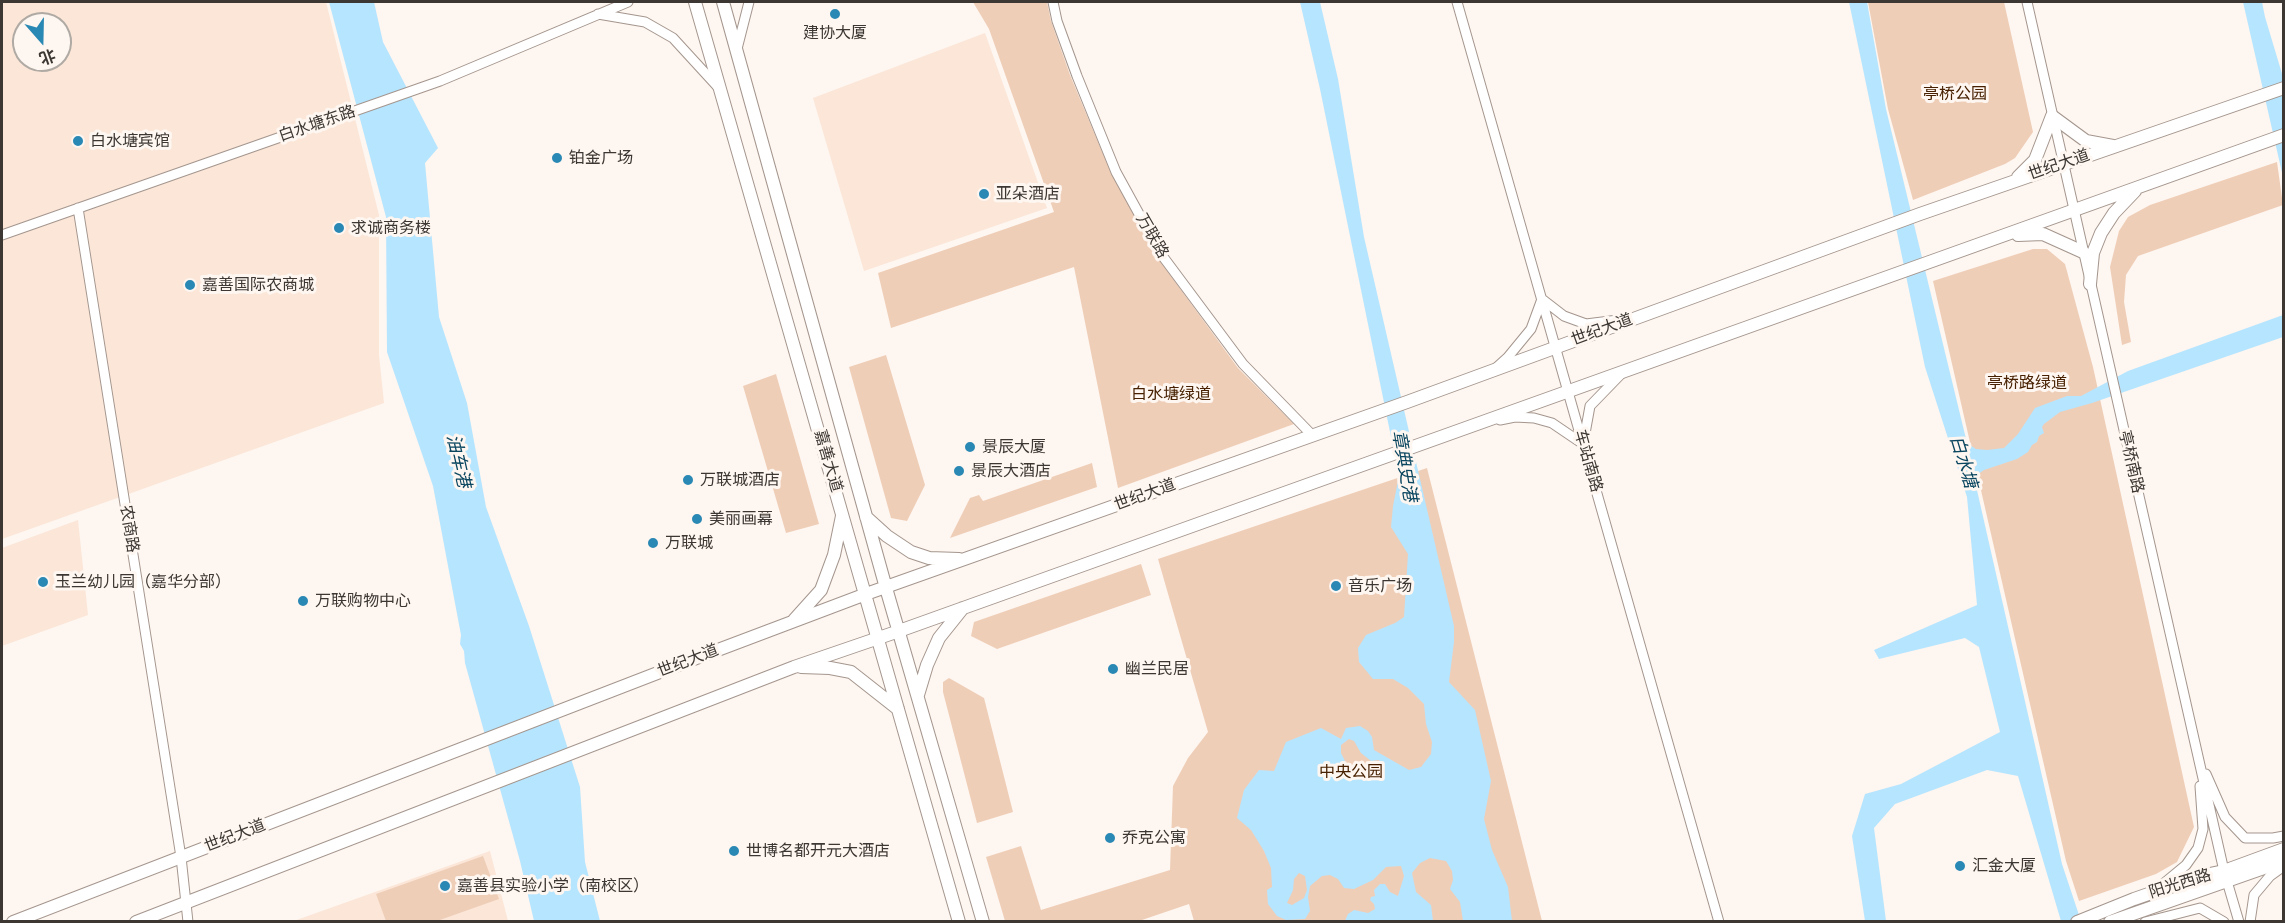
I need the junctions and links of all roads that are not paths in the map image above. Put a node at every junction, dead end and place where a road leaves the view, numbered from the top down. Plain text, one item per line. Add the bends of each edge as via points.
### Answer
1 (618, 2) edge
2 (628, 2) edge
3 (695, 2) edge
4 (723, 2) edge
5 (749, 2) edge
6 (1053, 2) edge
7 (1457, 2) edge
8 (2027, 2) edge
9 (598, 14) junction
10 (737, 49) junction
11 (2283, 88) edge
12 (721, 89) junction
13 (2052, 116) junction
14 (2283, 135) edge
15 (2113, 146) junction
16 (2063, 163) junction
17 (2015, 180) junction
18 (2138, 187) junction
19 (78, 208) junction
20 (2074, 211) junction
21 (2, 235) edge
22 (2005, 235) junction
23 (2083, 252) junction
24 (2090, 284) junction
25 (1542, 300) junction
26 (1648, 314) junction
27 (1556, 347) junction
28 (1492, 370) junction
29 (1623, 372) junction
30 (1568, 392) junction
31 (1473, 425) junction
32 (1312, 435) junction
33 (1583, 444) junction
34 (843, 512) junction
35 (866, 517) junction
36 (966, 559) junction
37 (886, 588) junction
38 (866, 594) junction
39 (963, 608) junction
40 (791, 623) junction
41 (899, 631) junction
42 (878, 637) junction
43 (794, 667) junction
44 (918, 697) junction
45 (898, 709) junction
46 (2197, 754) junction
47 (2283, 836) edge
48 (2283, 849) edge
49 (181, 858) junction
50 (2283, 861) edge
51 (2283, 866) edge
52 (2226, 876) junction
53 (2154, 892) junction
54 (185, 903) junction
55 (2104, 918) edge
56 (13, 921) edge
57 (136, 921) edge
58 (188, 921) edge
59 (959, 921) edge
60 (983, 921) edge
61 (1719, 921) edge
62 (2078, 921) edge
63 (2145, 921) edge
64 (2224, 921) edge
65 (2239, 921) edge
66 (2250, 921) edge

1 - 9 street
2 - 9 street, 白水塘东路
3 - 12 main road, 嘉善大道
4 - 10 main road, 嘉善大道
5 - 10 street
6 - 32 street, 万联路 via 1077,76 1116,172 1161,254 1243,364
7 - 25 street, 车站南路
8 - 13 street, 亭桥南路
9 - 12 street via 645,22 673,38
9 - 19 street, 白水塘东路 via 440,81
10 - 35 main road, 嘉善大道
11 - 15 main road, 世纪大道
12 - 34 main road, 嘉善大道
13 - 15 main road via 2086,141
13 - 16 street, 亭桥南路
13 - 17 main road via 2035,160
14 - 18 main road
15 - 16 main road, 世纪大道
16 - 17 main road, 世纪大道
16 - 20 street, 亭桥南路
17 - 26 main road, 世纪大道
18 - 20 main road
18 - 24 main road via 2101,233 2093,253
19 - 21 street, 白水塘东路
19 - 49 street, 农商路
20 - 22 main road
20 - 23 street, 亭桥南路
22 - 23 main road via 2043,234
22 - 29 main road
23 - 24 street, 亭桥南路
24 - 46 street, 亭桥南路
25 - 26 street via 1564,316 1586,324
25 - 27 street, 车站南路
25 - 28 street via 1531,329
26 - 27 main road, 世纪大道
27 - 28 main road, 世纪大道
27 - 30 street, 车站南路
28 - 32 main road, 世纪大道
29 - 30 main road
29 - 33 street via 1590,406
30 - 31 main road
30 - 33 street, 车站南路
31 - 33 street via 1515,417 1534,418 1552,423
31 - 39 main road
32 - 36 main road, 世纪大道
33 - 61 street, 车站南路
34 - 38 main road, 嘉善大道
34 - 40 main road via 834,555 820,590
35 - 36 main road via 911,552 929,558
35 - 37 main road, 嘉善大道
36 - 37 main road, 世纪大道
37 - 38 main road, 世纪大道
37 - 41 main road, 嘉善大道
38 - 40 main road, 世纪大道
38 - 42 main road, 嘉善大道
39 - 41 main road
39 - 44 main road via 939,638
40 - 49 main road, 世纪大道
41 - 42 main road
41 - 44 main road, 嘉善大道
42 - 43 main road
42 - 45 main road, 嘉善大道
43 - 45 main road via 851,672
43 - 54 main road
44 - 60 main road, 嘉善大道
45 - 59 main road, 嘉善大道
46 - 47 street via 2225,817 2245,838
46 - 52 street, 亭桥南路
46 - 53 street via 2203,830 2198,848 2186,865
48 - 52 main road, 阳光西路
49 - 54 street, 农商路
49 - 56 main road, 世纪大道
50 - 52 main road, 阳光西路
51 - 66 street via 2253,895
52 - 53 main road, 阳光西路 via 2200,876
52 - 55 main road, 阳光西路
52 - 65 street, 亭桥南路
53 - 55 main road, 阳光西路
54 - 57 main road
54 - 58 street, 农商路
55 - 62 main road, 阳光西路
63 - 64 street via 2200,908

